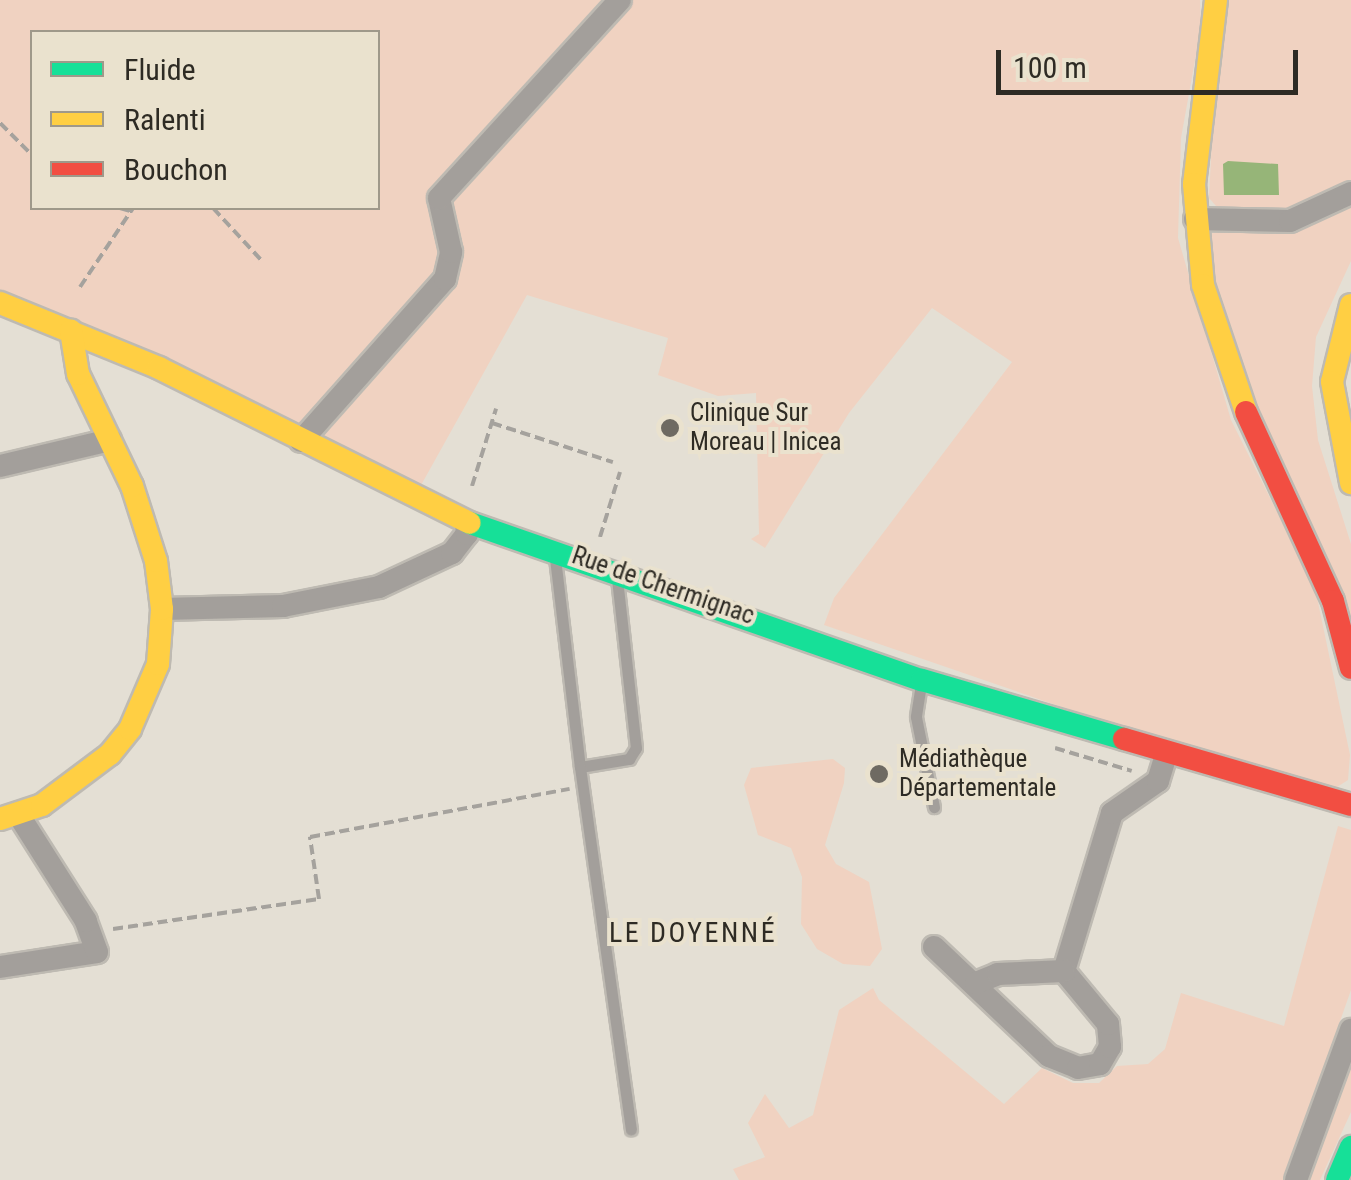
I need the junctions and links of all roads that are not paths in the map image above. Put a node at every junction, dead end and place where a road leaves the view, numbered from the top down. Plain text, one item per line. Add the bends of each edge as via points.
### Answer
1 (620, 0) edge
2 (1216, 0) edge
3 (1351, 193) edge
4 (1194, 219) junction
5 (0, 303) edge
6 (1351, 305) edge
7 (71, 330) junction
8 (110, 440) junction
9 (301, 442) junction
10 (0, 466) edge
11 (1351, 483) edge
12 (466, 522) junction
13 (556, 549) junction
14 (618, 570) junction
15 (162, 610) junction
16 (1351, 668) edge
17 (922, 680) junction
18 (1166, 755) junction
19 (580, 767) junction
20 (1351, 805) edge
21 (934, 807) dead end
22 (9, 817) edge
23 (934, 947) dead end
24 (0, 967) edge
25 (1064, 971) junction
26 (976, 983) junction
27 (1351, 1030) edge
28 (631, 1129) dead end
29 (1351, 1147) edge
30 (1296, 1180) edge
31 (1336, 1180) edge

1 - 9 street via 439,198 452,252 445,279
2 - 4 main road
3 - 4 street via 1290,221
4 - 16 main road via 1203,285 1231,382 1333,601
5 - 7 main road, Rue de Chermignac
6 - 11 main road via 1332,382
7 - 8 main road via 78,374
7 - 9 main road, Rue de Chermignac
8 - 10 street
8 - 15 main road via 147,528
9 - 12 main road, Rue de Chermignac
12 - 13 main road, Rue de Chermignac
12 - 15 street via 452,554 379,587 269,607
13 - 14 main road, Rue de Chermignac
13 - 19 lane via 553,582
14 - 17 main road, Rue de Chermignac
14 - 19 lane via 636,748 630,759
15 - 22 main road via 158,664 130,729 86,776
17 - 18 main road, Rue de Chermignac
17 - 21 lane via 916,718
18 - 20 main road, Rue de Chermignac
18 - 25 street via 1158,780 1112,813
19 - 28 lane
22 - 24 street via 94,943
23 - 26 street
25 - 26 street via 998,974
25 - 26 street via 1108,1024 1106,1056 1091,1068 1049,1056
27 - 30 street
29 - 31 main road

